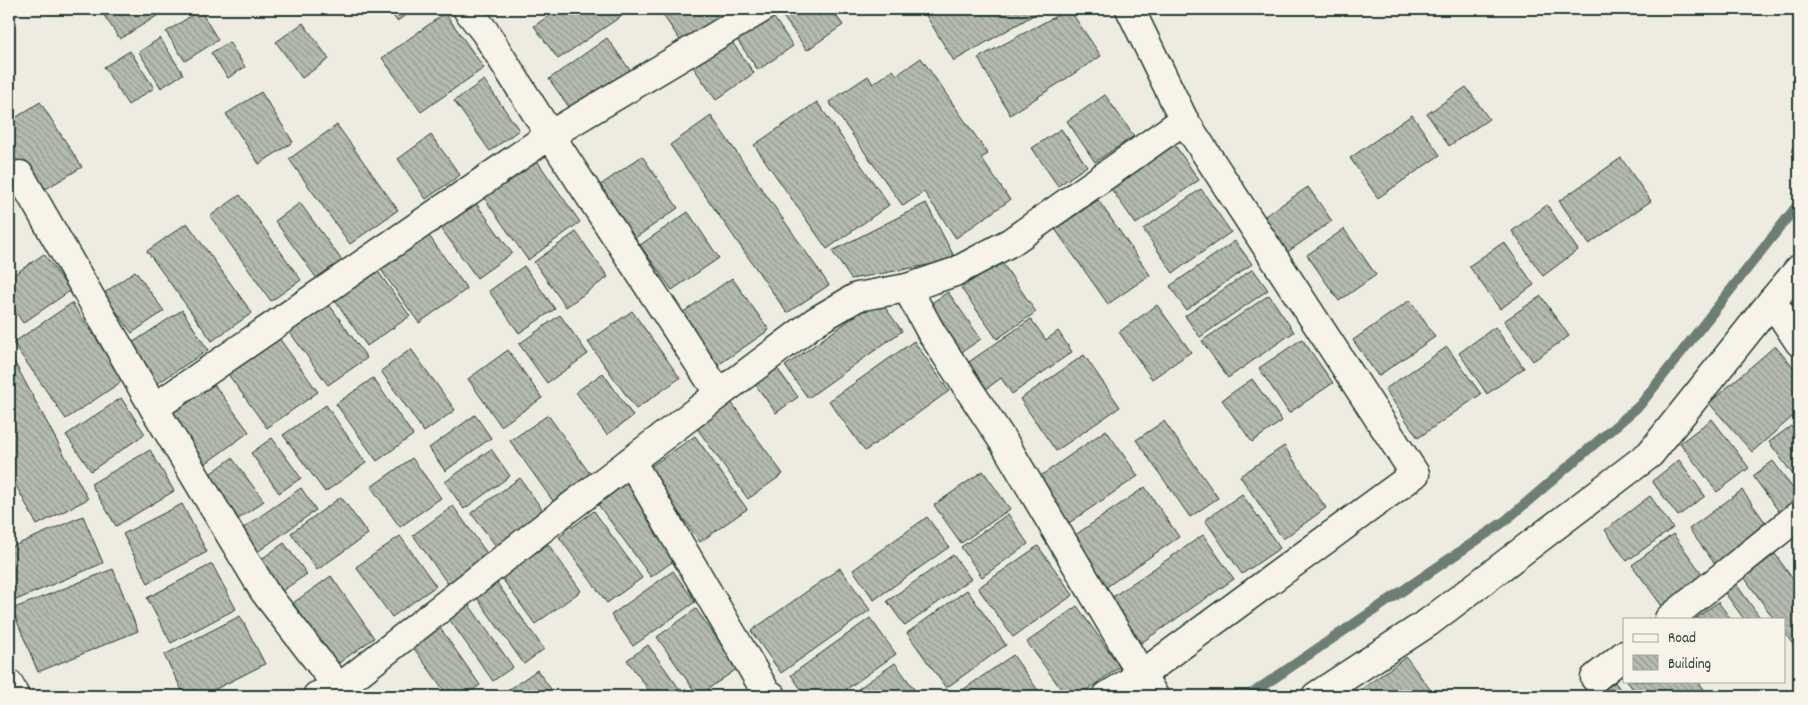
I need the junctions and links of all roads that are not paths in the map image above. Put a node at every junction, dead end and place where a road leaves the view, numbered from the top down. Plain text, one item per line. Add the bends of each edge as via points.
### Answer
1 (466, 9) edge
2 (761, 9) edge
3 (1130, 9) edge
4 (1184, 120) junction
5 (550, 136) junction
6 (20, 175) dead end
7 (1799, 270) edge
8 (907, 288) junction
9 (1772, 301) junction
10 (1799, 342) edge
11 (719, 394) junction
12 (154, 408) junction
13 (630, 461) junction
14 (1799, 515) edge
15 (1671, 618) edge
16 (1623, 656) edge
17 (1596, 678) dead end
18 (9, 684) edge
19 (1147, 686) edge
20 (334, 694) edge
21 (765, 695) edge
22 (15, 696) edge
23 (1107, 696) edge
24 (1316, 696) edge

1 - 5 street via 486,32
2 - 5 street
3 - 4 street
4 - 8 street via 1011,242 955,272
4 - 19 street via 1415,474
5 - 11 street
5 - 12 street
6 - 12 street
7 - 9 street
8 - 11 street via 857,297 816,322
8 - 19 street via 931,332 1005,444
9 - 10 street
9 - 24 street via 1650,454 1429,622
11 - 13 street
12 - 20 street via 264,591
13 - 20 street
13 - 21 street
14 - 15 street
16 - 17 street
18 - 22 street
19 - 23 street

